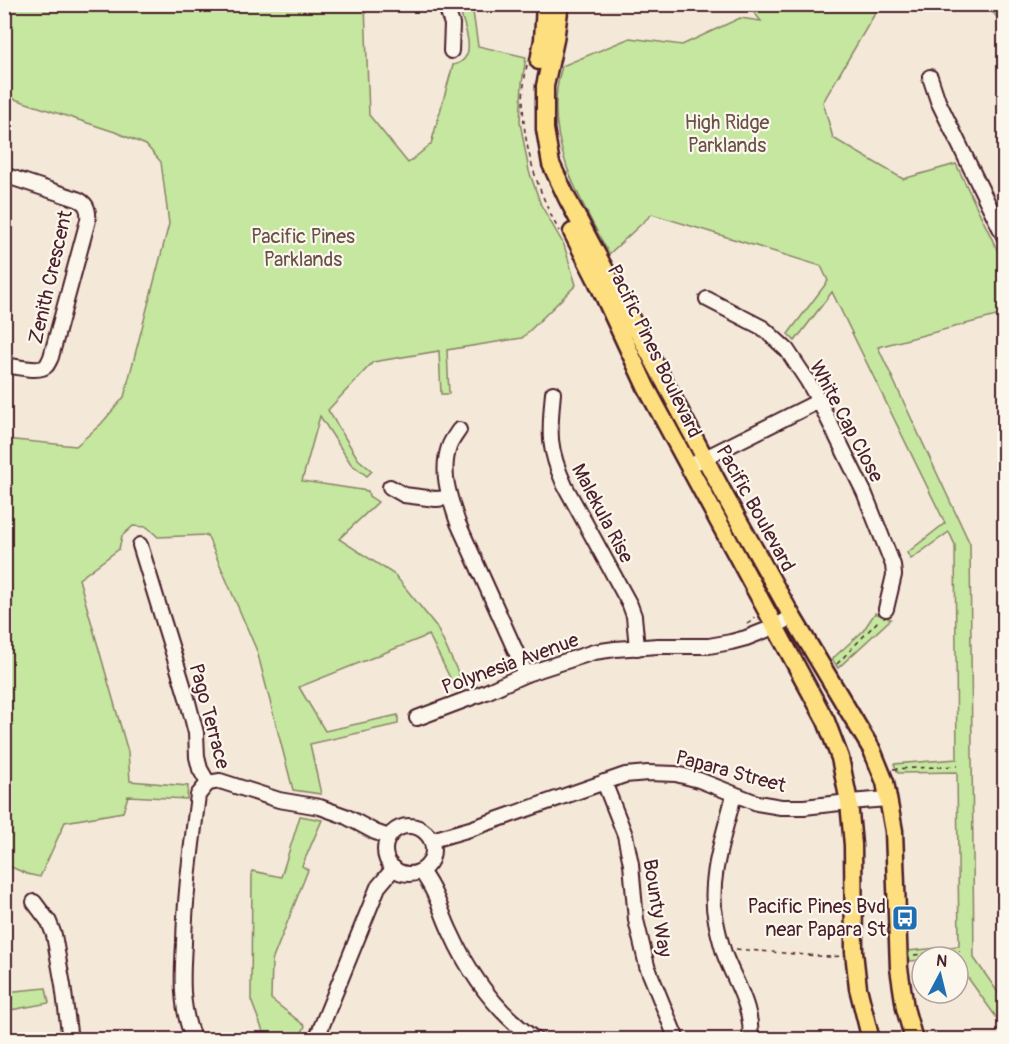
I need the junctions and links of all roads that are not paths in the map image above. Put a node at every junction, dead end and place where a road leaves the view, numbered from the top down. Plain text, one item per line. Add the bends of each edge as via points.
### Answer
1 (445, 4) edge
2 (545, 4) edge
3 (560, 4) edge
4 (451, 51) dead end
5 (930, 78) dead end
6 (4, 175) edge
7 (1005, 236) edge
8 (707, 299) dead end
9 (4, 365) edge
10 (554, 393) dead end
11 (819, 401) junction
12 (459, 430) dead end
13 (704, 458) junction
14 (688, 466) junction
15 (390, 487) dead end
16 (449, 498) junction
17 (140, 545) dead end
18 (886, 609) road end
19 (793, 617) junction
20 (776, 626) junction
21 (637, 648) junction
22 (526, 674) junction
23 (417, 718) dead end
24 (604, 782) junction
25 (208, 783) junction
26 (734, 795) junction
27 (888, 799) junction
28 (849, 802) junction
29 (389, 837) junction
30 (432, 840) junction
31 (394, 868) junction
32 (421, 871) junction
33 (34, 902) dead end
34 (70, 1040) edge
35 (194, 1040) edge
36 (316, 1040) edge
37 (536, 1040) edge
38 (677, 1040) edge
39 (750, 1040) edge
40 (871, 1040) edge
41 (914, 1040) edge

1 - 4 street via 452,24
2 - 14 main road, Pacific Pines Boulevard via 535,83 538,150 551,190
3 - 13 main road, Pacific Boulevard via 544,86 551,164
5 - 7 street
6 - 9 street, Zenith Crescent via 82,201 88,220 47,365 33,369
8 - 11 street, White Cap Close via 763,328 787,350
10 - 21 street, Malekula Rise via 550,427 556,466 630,605
11 - 13 street
11 - 18 street, White Cap Close via 864,492 893,566
12 - 16 street via 449,445 445,462
13 - 14 street
13 - 19 main road, Pacific Boulevard
14 - 20 main road, Pacific Pines Boulevard
15 - 16 street via 404,495
16 - 22 street
17 - 25 street, Pago Terrace via 187,698 200,769
19 - 20 street, Polynesia Avenue
19 - 27 main road, Pacific Boulevard via 872,750
20 - 21 street, Polynesia Avenue via 709,646
20 - 28 main road, Pacific Pines Boulevard via 826,721 840,758
21 - 22 street, Polynesia Avenue via 594,652
22 - 23 street, Polynesia Avenue
24 - 26 street, Papara Street via 625,775 676,774
24 - 30 street, Papara Street
24 - 38 street, Bounty Way via 625,836 646,966
25 - 29 street via 220,781 279,800 320,807
25 - 35 street, Pago Terrace via 198,795 185,899 184,1002
26 - 28 street, Papara Street via 781,807
26 - 39 street via 715,871 715,919 724,952 748,1008
27 - 28 street, Papara Street
27 - 41 main road, Pacific Boulevard via 894,831 898,957
28 - 40 main road, Pacific Pines Boulevard via 854,952
29 - 30 street via 411,826 420,828
29 - 31 street via 386,853
30 - 32 street via 432,858
31 - 32 street via 407,874
31 - 36 street via 378,887
32 - 37 street via 465,962 482,987 500,1010
33 - 34 street via 50,922 54,935

